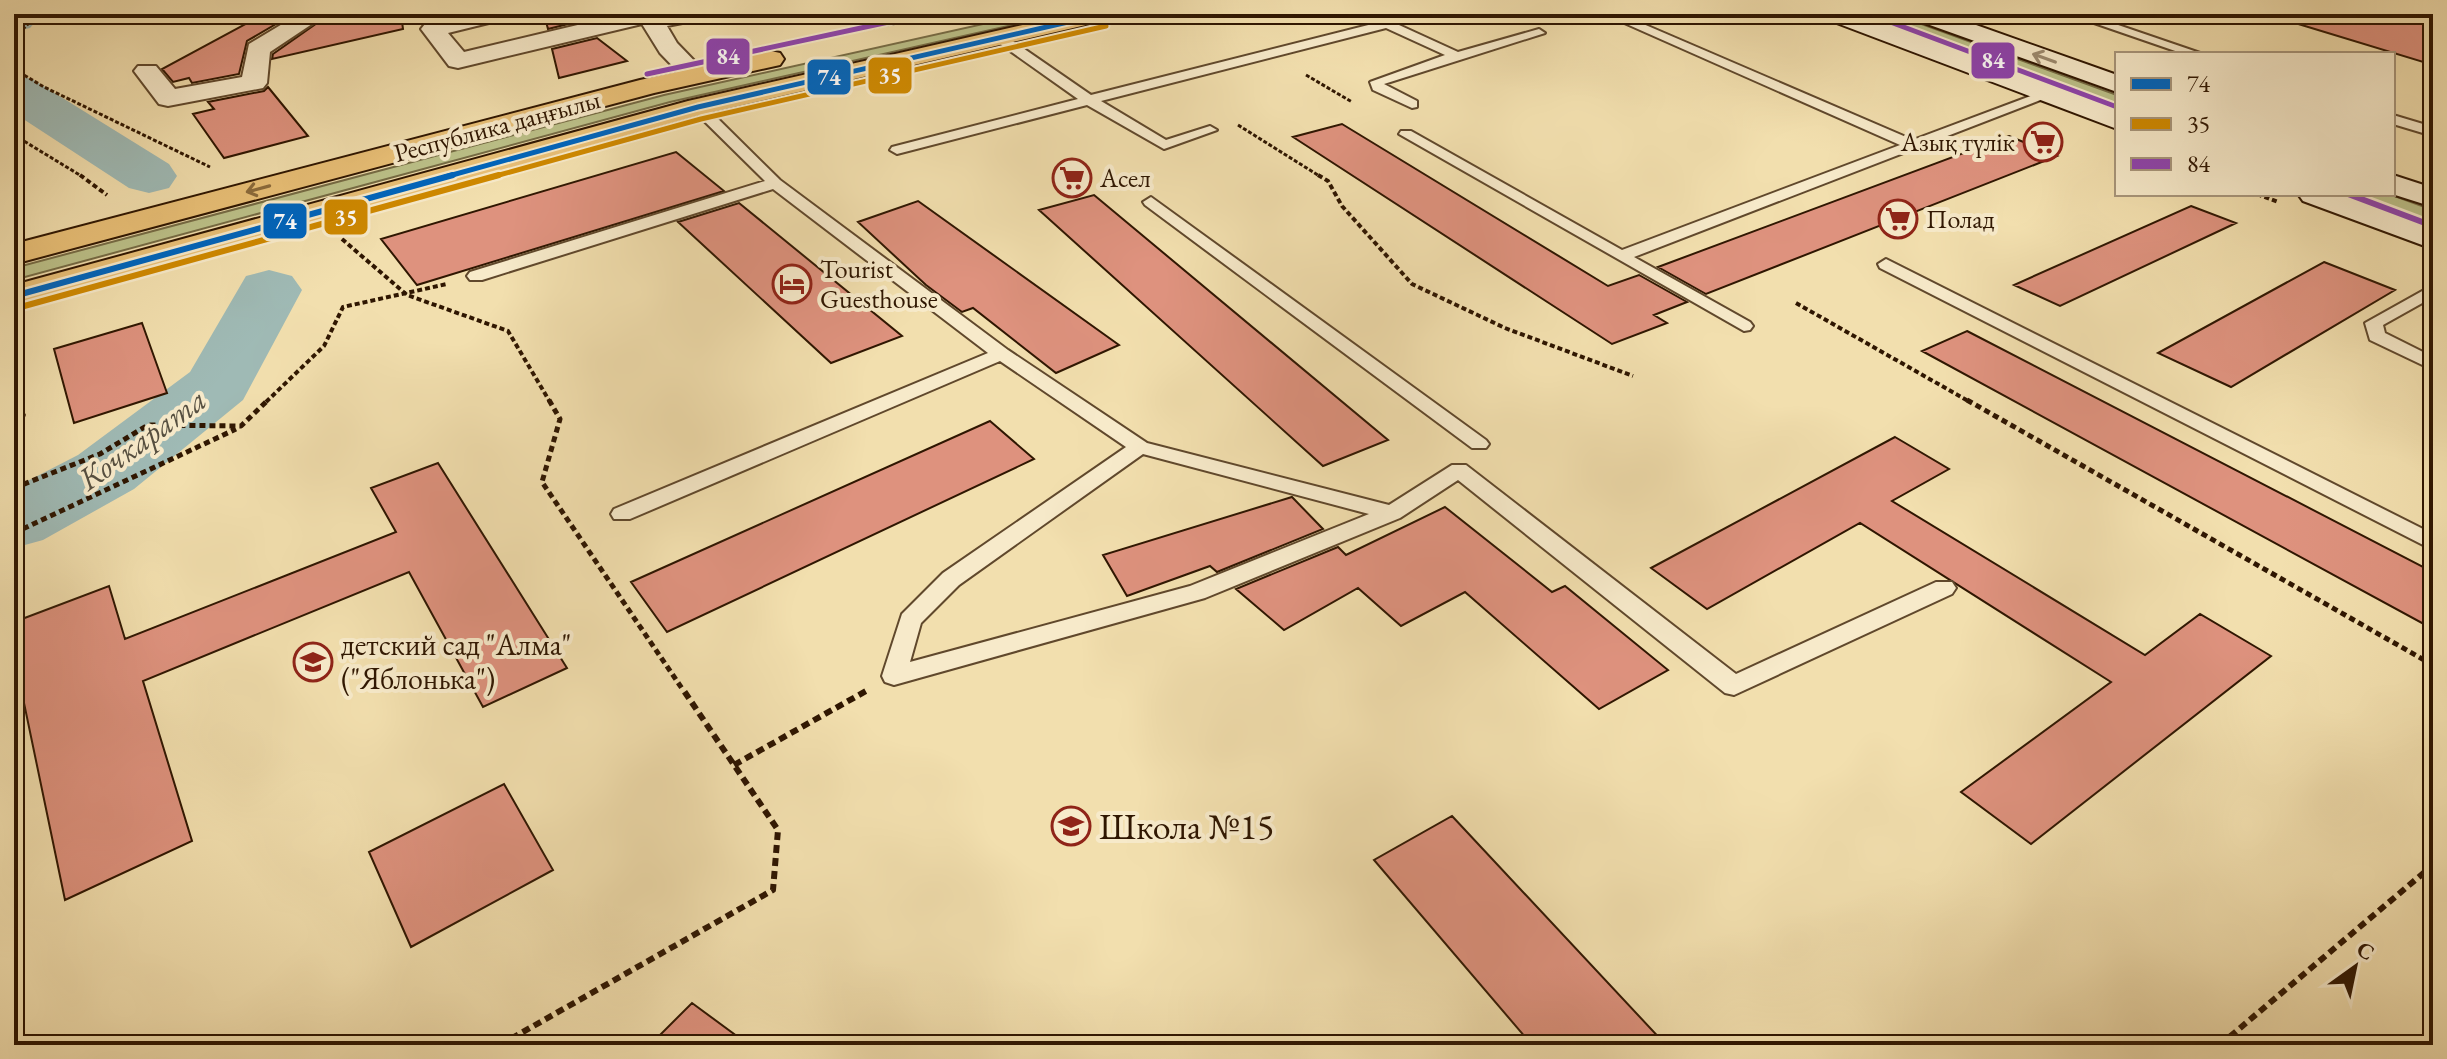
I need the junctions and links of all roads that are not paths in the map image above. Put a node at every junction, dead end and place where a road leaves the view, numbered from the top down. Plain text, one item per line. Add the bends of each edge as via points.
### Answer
1 (315, 14) edge
2 (497, 14) edge
3 (695, 14) edge
4 (1103, 14) edge
5 (1610, 14) edge
6 (1835, 14) edge
7 (1922, 14) edge
8 (2074, 14) edge
9 (975, 15) edge
10 (1414, 15) edge
11 (653, 22) junction
12 (1388, 24) junction
13 (1539, 33) dead end
14 (1000, 38) junction
15 (2191, 52) edge
16 (1457, 56) junction
17 (147, 71) dead end
18 (2115, 83) edge
19 (697, 91) junction
20 (2049, 94) junction
21 (1089, 100) junction
22 (1412, 104) dead end
23 (2115, 119) edge
24 (2395, 120) edge
25 (1210, 130) dead end
26 (2433, 132) edge
27 (1406, 134) dead end
28 (1914, 146) junction
29 (897, 150) dead end
30 (775, 183) junction
31 (2395, 185) edge
32 (2319, 196) edge
33 (2433, 198) edge
34 (1151, 202) dead end
35 (2433, 239) edge
36 (14, 254) edge
37 (1620, 256) junction
38 (1886, 264) dead end
39 (476, 276) road end
40 (2433, 290) edge
41 (14, 296) edge
42 (1744, 326) dead end
43 (1001, 354) junction
44 (2433, 364) edge
45 (1479, 444) dead end
46 (1140, 447) junction
47 (1392, 513) junction
48 (622, 514) dead end
49 (2433, 543) edge
50 (1944, 588) dead end

1 - 17 street via 258,49 254,83 168,98
2 - 11 street via 433,29 458,61 653,14
3 - 11 street
4 - 14 main road, Республика даңғылы
5 - 28 lane
6 - 20 street
18 -> 7 street
8 - 15 lane
9 - 19 main road, Республика даңғылы
10 - 12 lane
11 - 19 street
12 - 16 lane
12 - 21 lane
13 - 16 lane
14 - 19 main road, Республика даңғылы
14 - 21 lane
16 - 22 lane via 1377,82
19 - 30 lane
19 -> 36 main road, Республика даңғылы
19 - 41 main road, Республика даңғылы
20 - 23 street
20 - 28 lane
21 - 25 lane via 1164,145
21 - 29 lane
24 - 26 lane
27 - 37 lane
28 - 37 lane
30 - 39 lane
30 - 43 lane
31 - 33 street
32 - 35 street
34 - 45 lane
37 - 42 lane
38 - 49 lane
40 - 44 lane via 2374,323 2376,336
43 - 46 lane
43 - 48 lane
46 - 47 lane
46 - 47 lane via 951,579 910,620 894,676 1197,592
47 - 50 lane via 1459,470 1734,686

